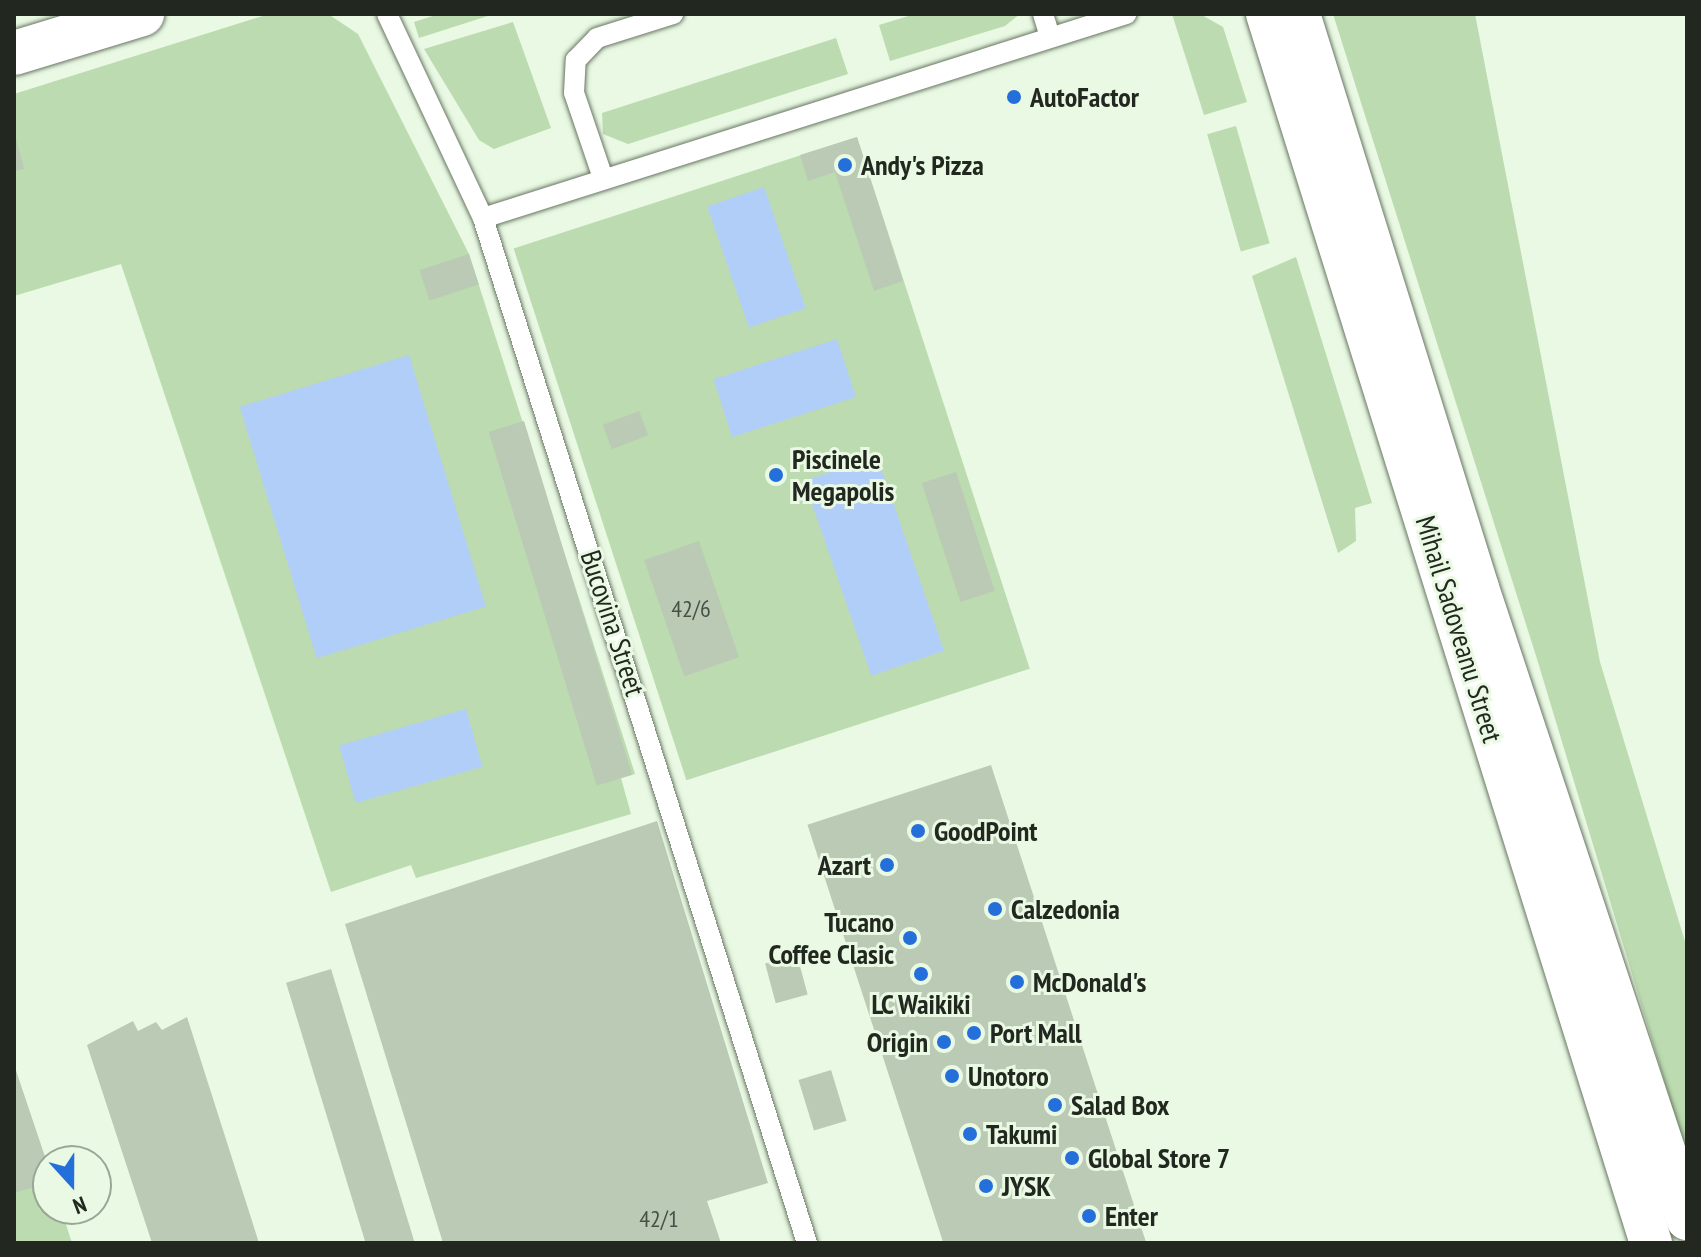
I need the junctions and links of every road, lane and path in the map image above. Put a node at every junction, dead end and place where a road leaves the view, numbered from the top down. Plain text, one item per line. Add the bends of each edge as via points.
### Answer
1 (142, 14) edge
2 (387, 14) edge
3 (673, 14) edge
4 (1043, 14) edge
5 (1126, 14) edge
6 (1267, 14) edge
7 (1299, 14) edge
8 (1050, 37) junction
9 (14, 53) edge
10 (603, 178) junction
11 (483, 218) junction
12 (1687, 1219) edge
13 (807, 1243) edge
14 (1651, 1243) edge

1 - 9 main road
2 - 11 lane, Bucovina Street
3 - 10 lane via 597,38 576,60 574,93
4 - 8 lane
5 - 8 lane
6 - 14 street, Mihail Sadoveanu Street
7 - 12 street, Mihail Sadoveanu Street via 1478,588
8 - 10 lane
10 - 11 lane
11 - 13 lane, Bucovina Street

